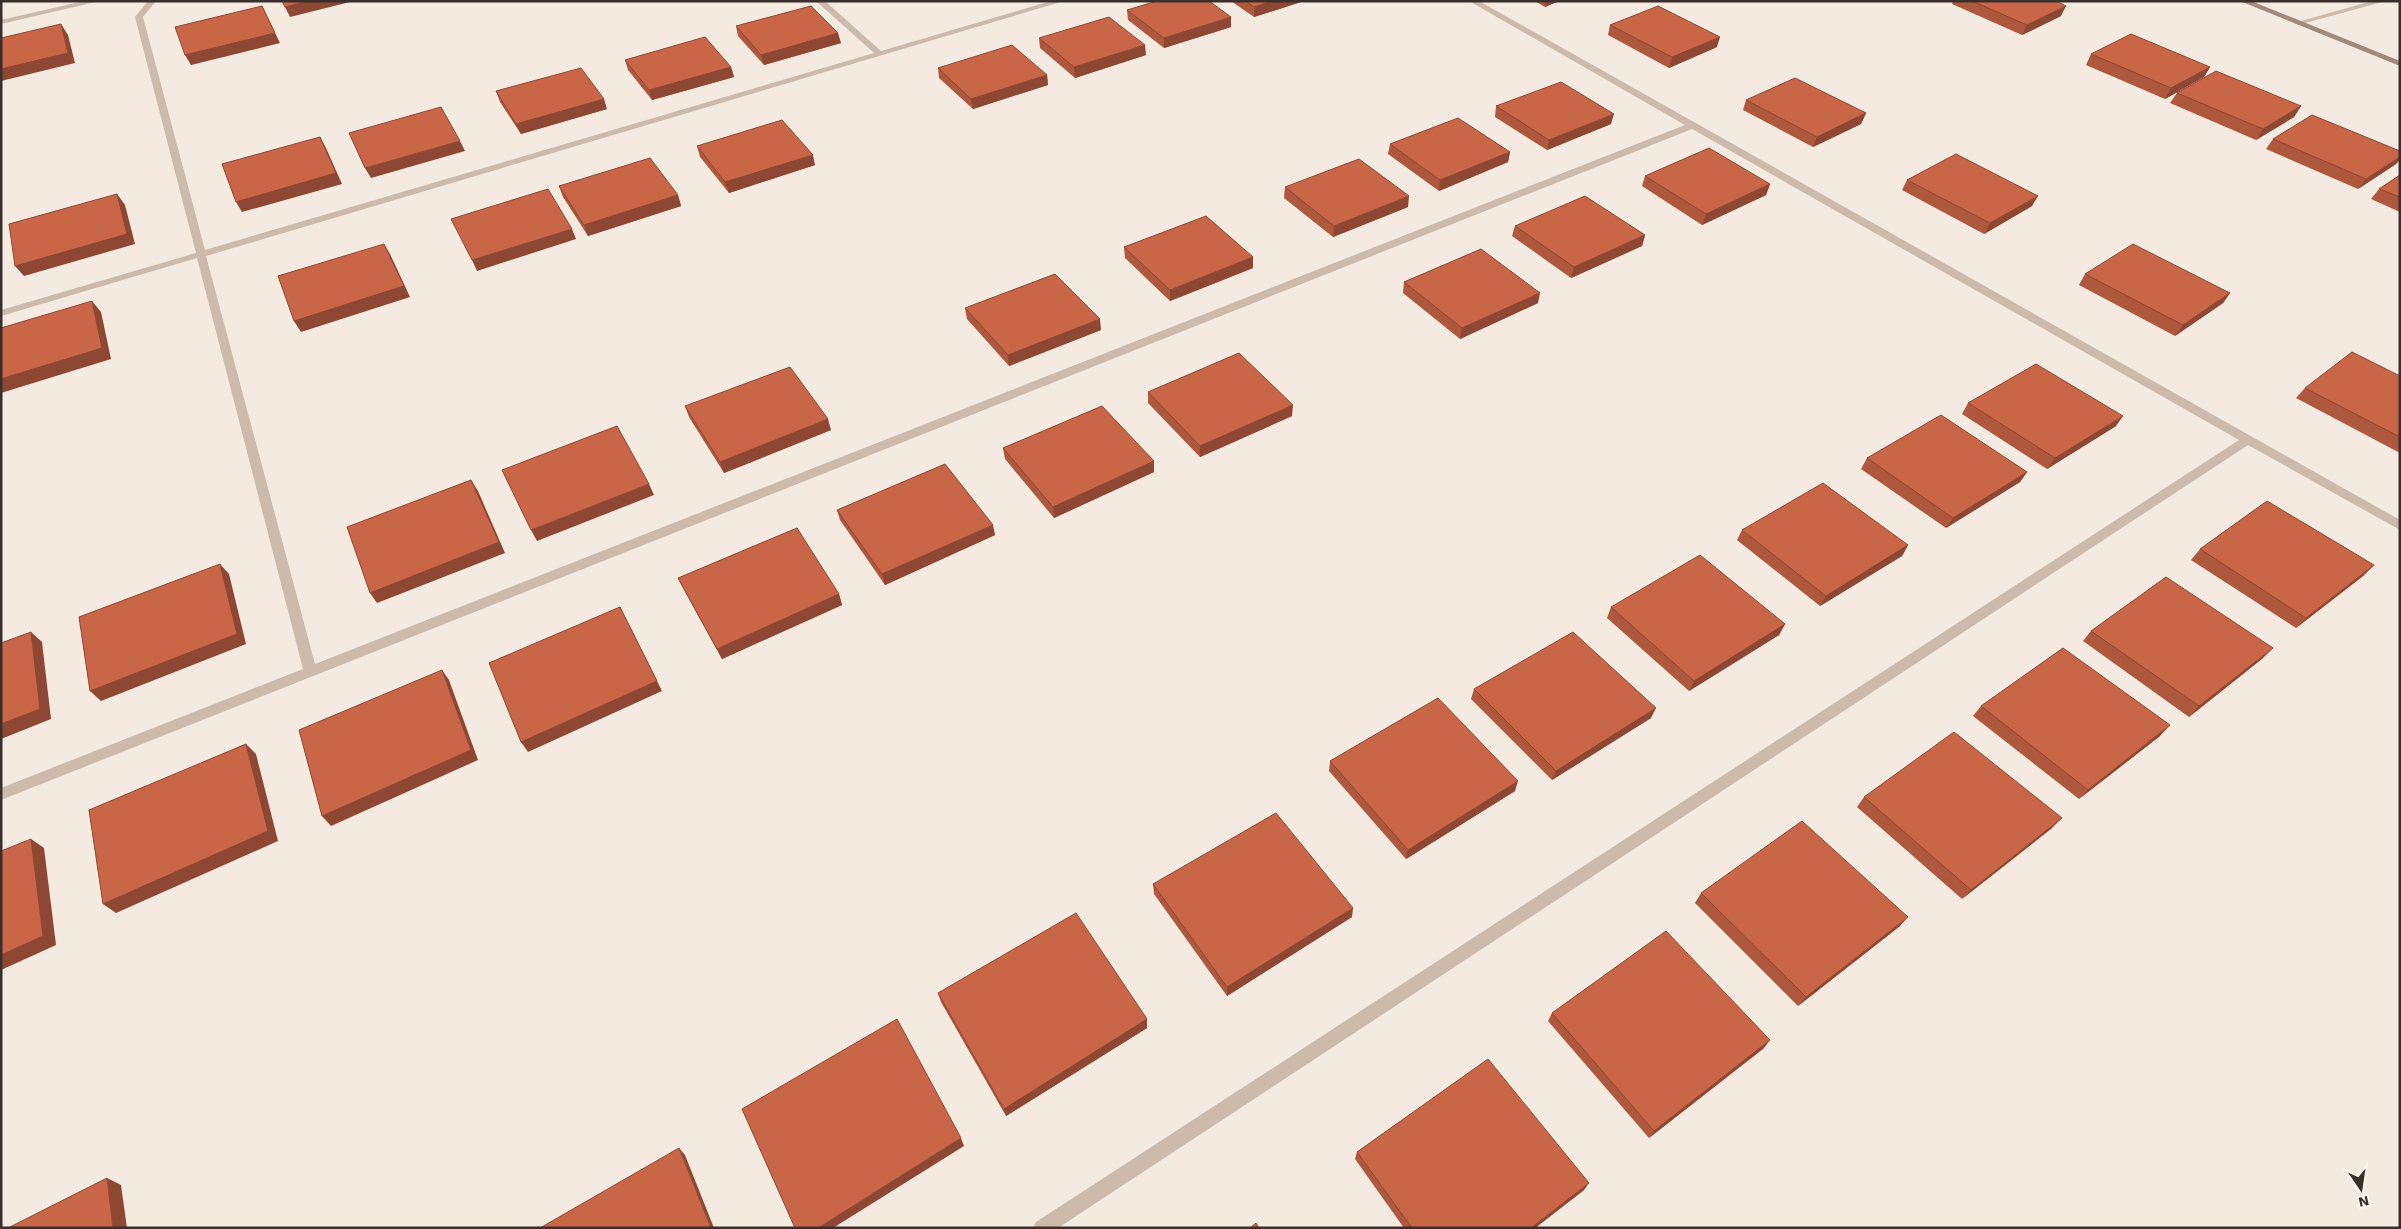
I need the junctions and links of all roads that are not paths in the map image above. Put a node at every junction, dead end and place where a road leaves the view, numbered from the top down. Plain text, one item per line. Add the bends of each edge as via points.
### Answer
1 (96, 1) edge
2 (152, 1) edge
3 (820, 1) edge
4 (1060, 1) edge
5 (1472, 1) edge
6 (2244, 1) edge
7 (2382, 1) edge
8 (1, 22) edge
9 (2298, 23) junction
10 (880, 54) junction
11 (2400, 64) edge
12 (1693, 126) junction
13 (202, 254) junction
14 (1, 313) edge
15 (2249, 439) junction
16 (2400, 526) edge
17 (310, 671) junction
18 (1, 794) edge
19 (1042, 1228) edge

1 - 8 street
2 - 13 street via 139,18
3 - 10 street
4 - 10 street
5 - 12 street
6 - 9 street
7 - 9 street
9 - 11 street
10 - 13 street
12 - 15 street
12 - 17 street
13 - 14 street
13 - 17 street
15 - 16 street
15 - 19 street
17 - 18 street

